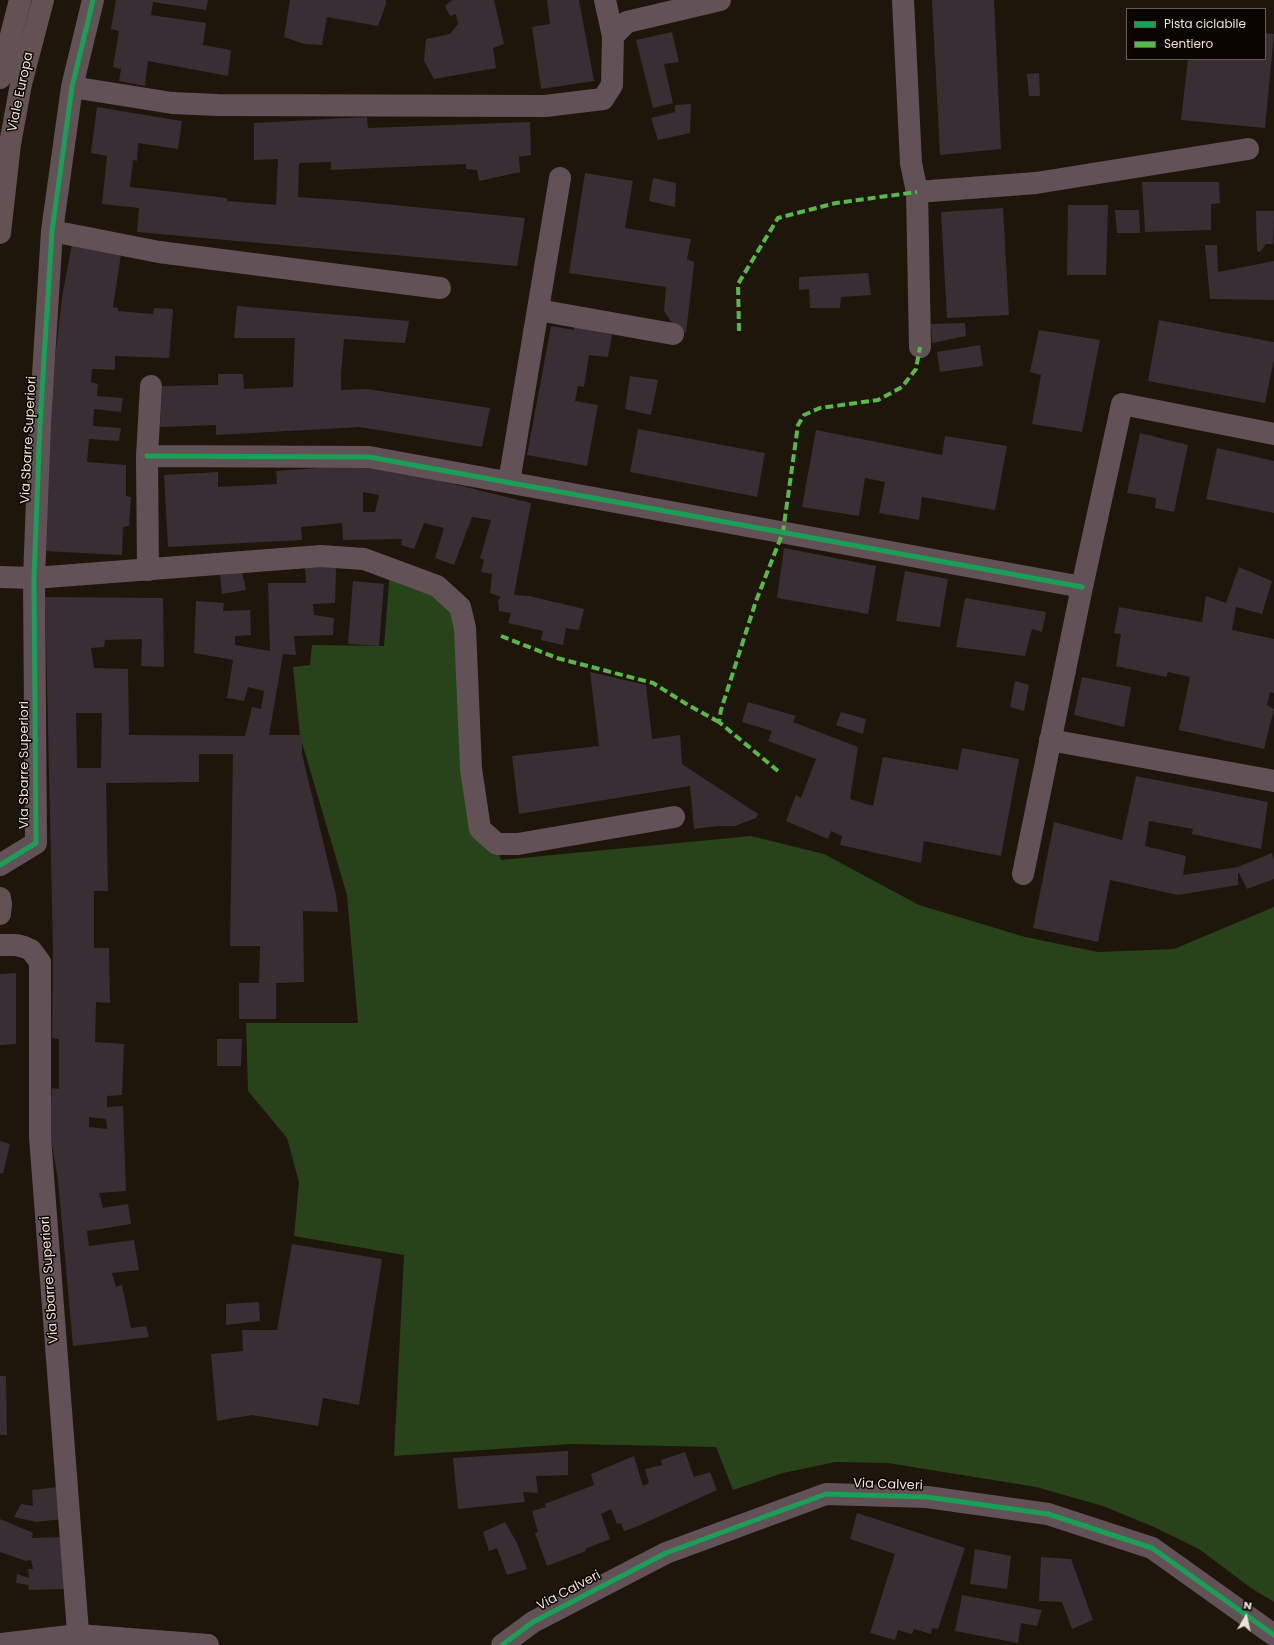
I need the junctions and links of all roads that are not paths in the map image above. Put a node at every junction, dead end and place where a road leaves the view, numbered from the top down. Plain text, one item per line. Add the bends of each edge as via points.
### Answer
1 (20, 0) edge
2 (43, 0) edge
3 (93, 0) edge
4 (605, 0) edge
5 (720, 0) edge
6 (902, 0) edge
7 (613, 36) junction
8 (0, 78) edge
9 (72, 87) junction
10 (1248, 149) dead end
11 (560, 178) dead end
12 (917, 192) junction
13 (52, 231) junction
14 (0, 233) edge
15 (440, 288) dead end
16 (538, 310) junction
17 (673, 334) dead end
18 (920, 347) dead end
19 (151, 386) dead end
20 (1274, 434) edge
21 (147, 456) junction
22 (510, 482) junction
23 (148, 570) junction
24 (0, 577) edge
25 (34, 578) junction
26 (1082, 586) junction
27 (1050, 740) junction
28 (1274, 781) edge
29 (674, 817) dead end
30 (0, 866) edge
31 (1023, 874) dead end
32 (0, 898) edge
33 (0, 914) edge
34 (0, 945) edge
35 (1274, 1635) edge
36 (78, 1640) edge
37 (0, 1644) edge
38 (208, 1645) edge
39 (502, 1645) edge

1 - 8 main road, Viale Europa
2 - 14 main road, Viale Europa via 10,144
3 - 9 street, Via Sbarre Superiori
4 - 7 street
5 - 7 street via 627,22
6 - 12 street via 911,163
7 - 9 street via 612,85 603,99 546,106 172,103
9 - 13 street, Via Sbarre Superiori
10 - 12 street via 1036,183
11 - 16 street
12 - 18 street
13 - 15 street via 159,252
13 - 25 street, Via Sbarre Superiori via 40,423
16 - 17 street
16 - 22 street
19 - 21 street
20 - 26 street via 1122,404
21 - 22 street via 369,456
21 - 23 street
22 - 26 street
23 - 25 street
23 - 29 street via 321,556 364,559 437,586 460,607 465,628 471,769 480,829 496,844 518,844
24 - 25 street
25 - 30 street, Via Sbarre Superiori via 36,843
26 - 27 street
27 - 28 street
27 - 31 street
32 - 33 main road
34 - 36 street, Via Sbarre Superiori via 24,947 31,950 40,962 40,1138
35 - 39 street, Via Calveri via 1152,1548 1048,1514 927,1497 826,1494 666,1553 533,1622
36 - 37 street
36 - 38 street

